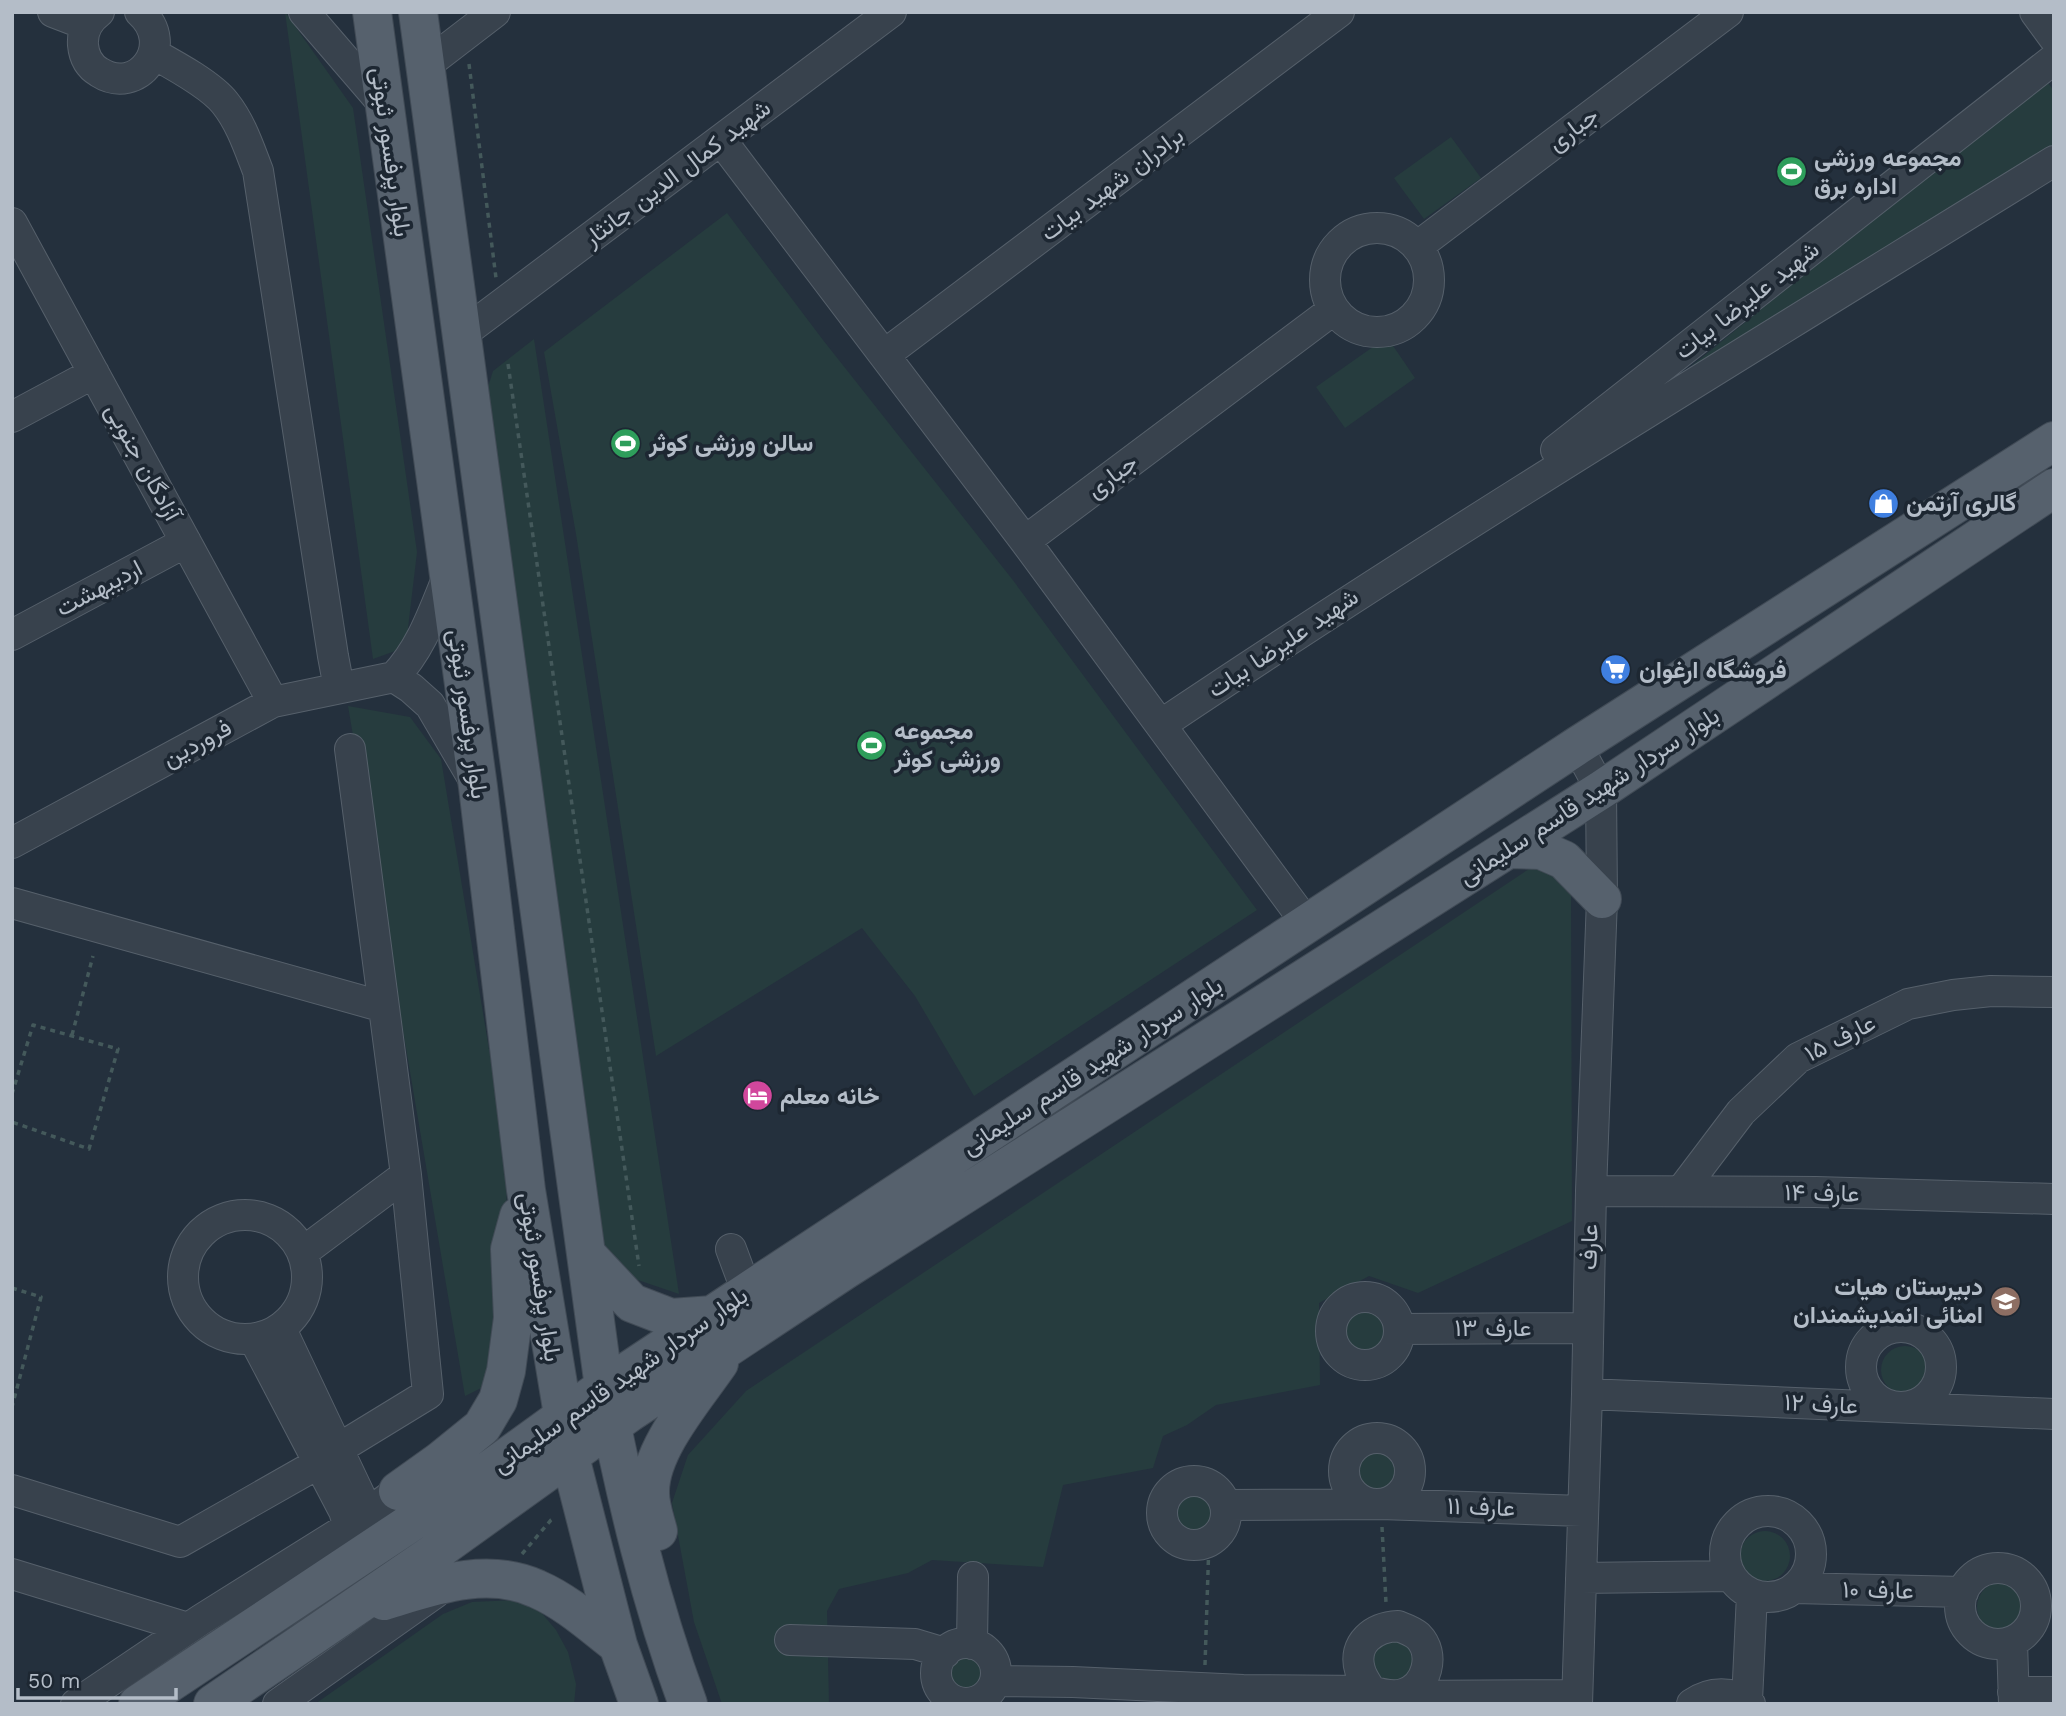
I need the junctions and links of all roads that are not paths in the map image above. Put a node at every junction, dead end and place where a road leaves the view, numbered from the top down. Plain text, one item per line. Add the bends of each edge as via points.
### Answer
1 (53, 12) edge
2 (140, 12) edge
3 (304, 12) edge
4 (372, 12) edge
5 (418, 12) edge
6 (495, 12) edge
7 (891, 12) edge
8 (1339, 12) edge
9 (1728, 12) edge
10 (2035, 12) edge
11 (93, 19) edge
12 (2054, 38) edge
13 (154, 54) junction
14 (2054, 59) edge
15 (426, 65) junction
16 (385, 106) junction
17 (721, 140) junction
18 (2054, 161) edge
19 (12, 223) edge
20 (1418, 246) junction
21 (1333, 310) junction
22 (462, 334) junction
23 (884, 355) junction
24 (94, 373) junction
25 (12, 417) edge
26 (2054, 441) edge
27 (2054, 488) edge
28 (1025, 541) junction
29 (1440, 541) junction
30 (186, 542) junction
31 (449, 574) junction
32 (12, 635) edge
33 (394, 677) junction
34 (339, 688) junction
35 (273, 702) junction
36 (1162, 724) junction
37 (1577, 747) junction
38 (350, 749) dead end
39 (478, 787) junction
40 (1601, 790) junction
41 (12, 843) edge
42 (1509, 849) junction
43 (1602, 899) junction
44 (12, 903) edge
45 (1307, 924) junction
46 (2054, 992) edge
47 (384, 1007) junction
48 (406, 1175) junction
49 (526, 1190) junction
50 (1682, 1190) junction
51 (1591, 1191) junction
52 (2054, 1199) edge
53 (731, 1249) dead end
54 (303, 1252) junction
55 (587, 1255) junction
56 (747, 1293) junction
57 (1587, 1328) junction
58 (1399, 1329) dead end
59 (722, 1330) junction
60 (267, 1334) junction
61 (604, 1387) junction
62 (1587, 1394) junction
63 (2054, 1414) edge
64 (563, 1416) junction
65 (612, 1426) junction
66 (328, 1456) junction
67 (570, 1457) junction
68 (12, 1490) edge
69 (398, 1491) joint
70 (1226, 1505) junction
71 (1582, 1511) junction
72 (358, 1521) junction
73 (12, 1574) edge
74 (973, 1577) dead end
75 (1581, 1578) junction
76 (451, 1582) junction
77 (1741, 1585) junction
78 (1794, 1588) junction
79 (2043, 1590) edge
80 (1963, 1592) junction
81 (348, 1612) junction
82 (188, 1628) junction
83 (662, 1628) junction
84 (790, 1640) dead end
85 (2012, 1642) junction
86 (618, 1645) junction
87 (958, 1648) junction
88 (995, 1681) junction
89 (2054, 1692) edge
90 (1382, 1693) junction
91 (2014, 1698) edge
92 (633, 1699) edge
93 (1577, 1699) edge
94 (1748, 1702) edge
95 (76, 1704) edge
96 (138, 1704) edge
97 (213, 1704) edge
98 (247, 1704) edge
99 (278, 1704) edge
100 (688, 1704) edge
101 (1692, 1704) edge

1 - 11 street
2 - 13 street via 154,30
3 - 16 street
4 - 16 main road, بلوار پرفسور ثبوتی
5 - 15 main road, بلوار پرفسور ثبوتی
6 - 15 street
7 - 17 street, شهید کمال الدین جانثار
8 - 23 street, برادران شهید بیات
9 - 20 street, جباری
10 - 12 street
11 - 13 street via 83,37 83,48 87,60 104,75 116,78 139,73
13 - 34 street via 224,102 242,130 258,172
14 - 29 street, شهید علیرضا بیات
15 - 22 main road, بلوار پرفسور ثبوتی
16 - 31 main road, بلوار پرفسور ثبوتی
17 - 22 street, شهید کمال الدین جانثار
17 - 23 street
18 - 29 street, شهید علیرضا بیات
19 - 24 street, آزادگان جنوبی
20 - 21 street via 1389,229 1355,232 1337,246 1326,266 1324,289
20 - 21 street via 1430,272 1427,300 1409,323 1373,332 1354,328
21 - 28 street, جباری
22 - 55 main road, بلوار پرفسور ثبوتی
23 - 28 street
24 - 25 street
24 - 30 street, آزادگان جنوبی
26 - 37 main road, بلوار سردار شهید قاسم سلیمانی
27 - 40 main road, بلوار سردار شهید قاسم سلیمانی
28 - 36 street
29 - 36 street, شهید علیرضا بیات
30 - 32 street, اردیبهشت
30 - 35 street, آزادگان جنوبی
31 - 33 street via 422,639
31 - 39 main road, بلوار پرفسور ثبوتی
33 - 34 street, فروردین
33 - 39 street via 430,705
34 - 35 street, فروردین
35 - 41 street, فروردین
36 - 45 street
37 - 40 street
37 - 45 main road, بلوار سردار شهید قاسم سلیمانی
38 - 47 street
39 - 49 main road, بلوار پرفسور ثبوتی
40 - 42 main road, بلوار سردار شهید قاسم سلیمانی
40 - 43 street, عارف
42 - 43 main road via 1541,850 1564,860
42 - 59 main road, بلوار سردار شهید قاسم سلیمانی via 857,1263
43 - 51 street, عارف
44 - 47 street
45 - 56 main road, بلوار سردار شهید قاسم سلیمانی
46 - 50 street, عارف ۱۵ via 1991,991 1908,1004 1798,1058 1741,1112
47 - 48 street
48 - 54 street
48 - 66 street via 428,1394
49 - 64 main road, بلوار پرفسور ثبوتی
49 - 69 main road via 510,1249 513,1318 498,1400 482,1427
50 - 51 street, عارف ۱۴
50 - 52 street, عارف ۱۴
51 - 57 street, عارف
53 - 56 street
54 - 60 street via 305,1294 296,1314
54 - 60 street via 291,1234 274,1221 253,1214 232,1215 212,1223 185,1256 181,1278 185,1299 196,1318 232,1339
55 - 59 main road via 632,1303
55 - 61 main road, بلوار پرفسور ثبوتی
56 - 59 main road, بلوار سردار شهید قاسم سلیمانی
57 - 58 street, عارف ۱۳
57 - 62 street, عارف
59 - 61 main road, بلوار سردار شهید قاسم سلیمانی
59 - 65 main road, بلوار سردار شهید قاسم سلیمانی
59 - 83 main road via 652,1472 650,1495 673,1602
60 - 66 street
61 - 64 main road, بلوار سردار شهید قاسم سلیمانی
61 - 65 main road, بلوار پرفسور ثبوتی
62 - 63 street, عارف ۱۲
62 - 71 street, عارف
64 - 67 main road, بلوار پرفسور ثبوتی
64 - 96 main road, بلوار سردار شهید قاسم سلیمانی via 481,1476
65 - 67 main road, بلوار سردار شهید قاسم سلیمانی
65 - 83 main road, بلوار پرفسور ثبوتی
66 - 68 street via 180,1542
66 - 72 street via 362,1500
67 - 81 main road, بلوار سردار شهید قاسم سلیمانی
67 - 86 main road, بلوار پرفسور ثبوتی
69 - 72 street
70 - 70 street via 1205,1482 1184,1482 1167,1495 1164,1525 1178,1541 1199,1545 1218,1535
70 - 71 street, عارف ۱۱ via 1381,1504
71 - 75 street, عارف
72 - 82 street
73 - 82 street
74 - 87 street
75 - 77 street
75 - 93 street, عارف
76 - 81 main road
76 - 86 main road via 501,1578 536,1588
76 - 99 street
77 - 78 street via 1767,1597
77 - 78 street via 1726,1563 1725,1548 1738,1524 1762,1511 1789,1517 1808,1538 1810,1565
77 - 94 street
78 - 80 street, عارف ۱۰
79 - 80 street via 2015,1573 1991,1569 1979,1574
79 - 85 street via 2031,1626
80 - 85 street via 1962,1617 1967,1628 1987,1643
81 - 97 main road, بلوار سردار شهید قاسم سلیمانی
81 - 98 main road
82 - 95 street
83 - 100 main road, بلوار پرفسور ثبوتی
84 - 87 street
85 - 91 street
86 - 92 main road, بلوار پرفسور ثبوتی
87 - 88 street via 981,1647 989,1653
87 - 88 street via 939,1661 937,1680 948,1696 956,1702 976,1702
88 - 90 street
89 - 91 street
90 - 90 street via 1406,1694 1416,1688 1427,1669 1425,1646 1398,1626 1367,1638 1358,1659 1360,1670
90 - 93 street
94 - 101 street via 1715,1694

